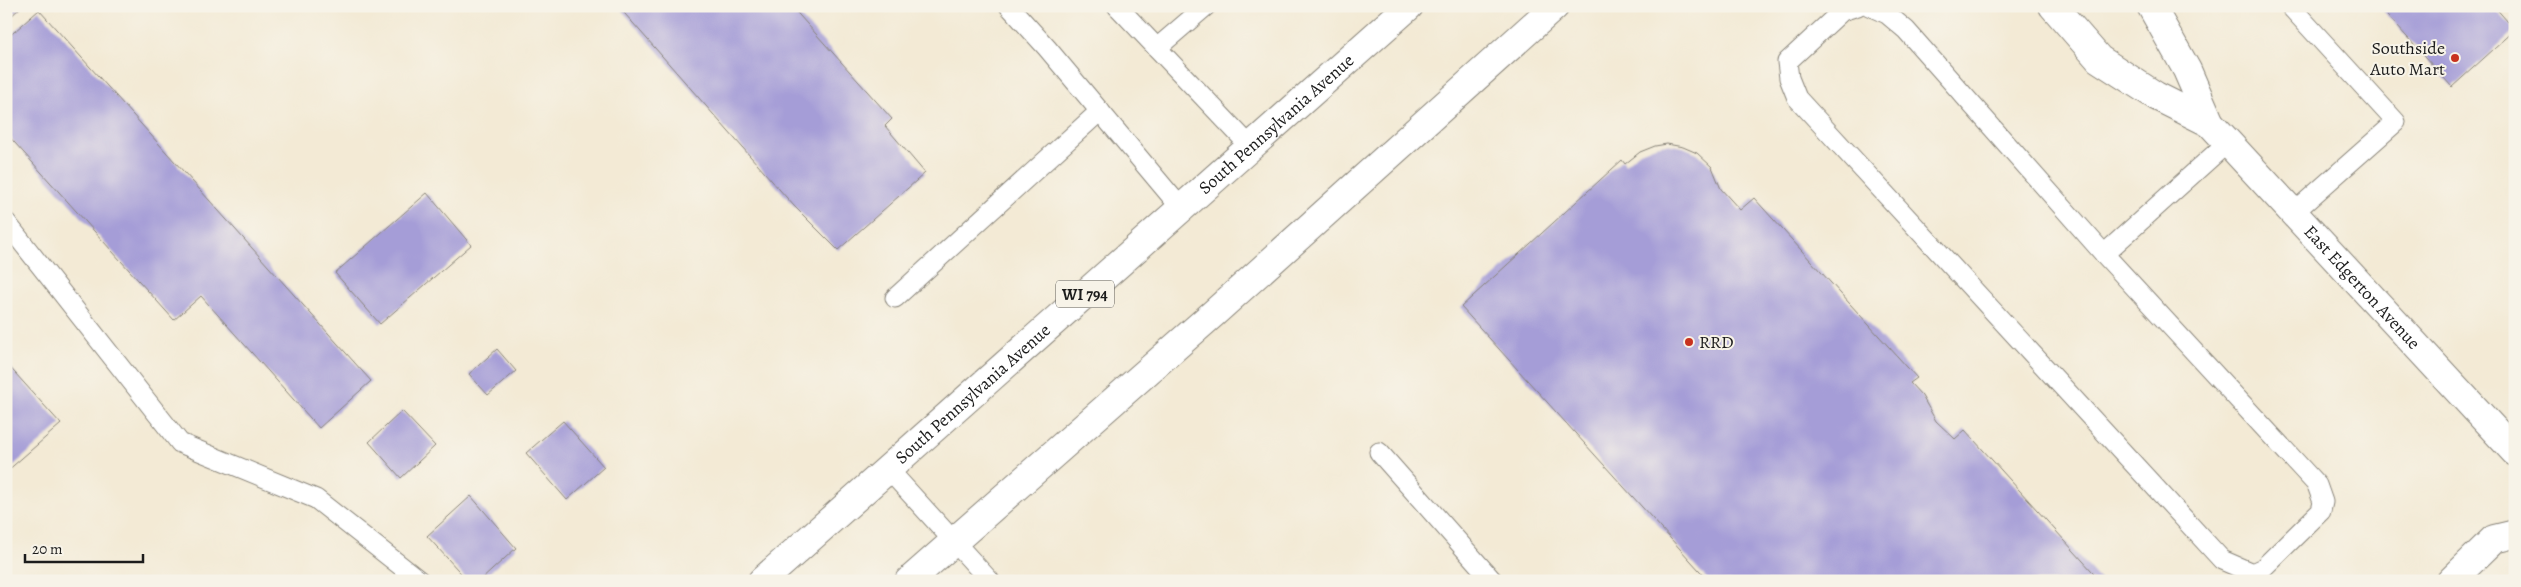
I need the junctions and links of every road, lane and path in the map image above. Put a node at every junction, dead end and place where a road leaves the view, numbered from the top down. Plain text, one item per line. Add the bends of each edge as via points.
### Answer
1 (1009, 6) edge
2 (1117, 6) edge
3 (1206, 6) edge
4 (1409, 6) edge
5 (1555, 6) edge
6 (1858, 6) edge
7 (1869, 6) edge
8 (2053, 6) edge
9 (2290, 6) edge
10 (2153, 7) edge
11 (1157, 48) junction
12 (1100, 111) junction
13 (2218, 133) junction
14 (1250, 146) junction
15 (1181, 208) junction
16 (2293, 213) junction
17 (6, 222) edge
18 (2104, 254) junction
19 (895, 298) dead end
20 (1380, 452) dead end
21 (2515, 452) edge
22 (888, 469) junction
23 (2515, 534) edge
24 (955, 540) junction
25 (2239, 575) edge
26 (420, 581) edge
27 (762, 581) edge
28 (909, 581) edge
29 (990, 581) edge
30 (1493, 581) edge
31 (2451, 581) edge

1 - 12 lane
2 - 11 lane
3 - 11 lane
4 - 14 main road, South Pennsylvania Avenue / WI 794
5 - 24 main road via 1214,313
6 - 25 lane via 1842,11 1787,62 1797,98
7 - 18 lane via 1886,14 1906,30
8 - 13 main road, East Edgerton Avenue via 2099,59
9 - 16 lane via 2396,122
10 - 13 main road, East Edgerton Avenue
11 - 14 lane
12 - 15 lane
12 - 19 lane
13 - 16 main road, East Edgerton Avenue
13 - 18 lane
14 - 15 main road, South Pennsylvania Avenue / WI 794
15 - 22 main road, South Pennsylvania Avenue / WI 794
16 - 21 main road, East Edgerton Avenue
17 - 26 lane via 180,443 316,499
18 - 25 lane via 2317,485 2323,502 2321,511 2263,568
20 - 30 lane
22 - 24 lane
22 - 27 main road, South Pennsylvania Avenue / WI 794
23 - 31 main road via 2494,539
24 - 28 main road
24 - 29 lane

